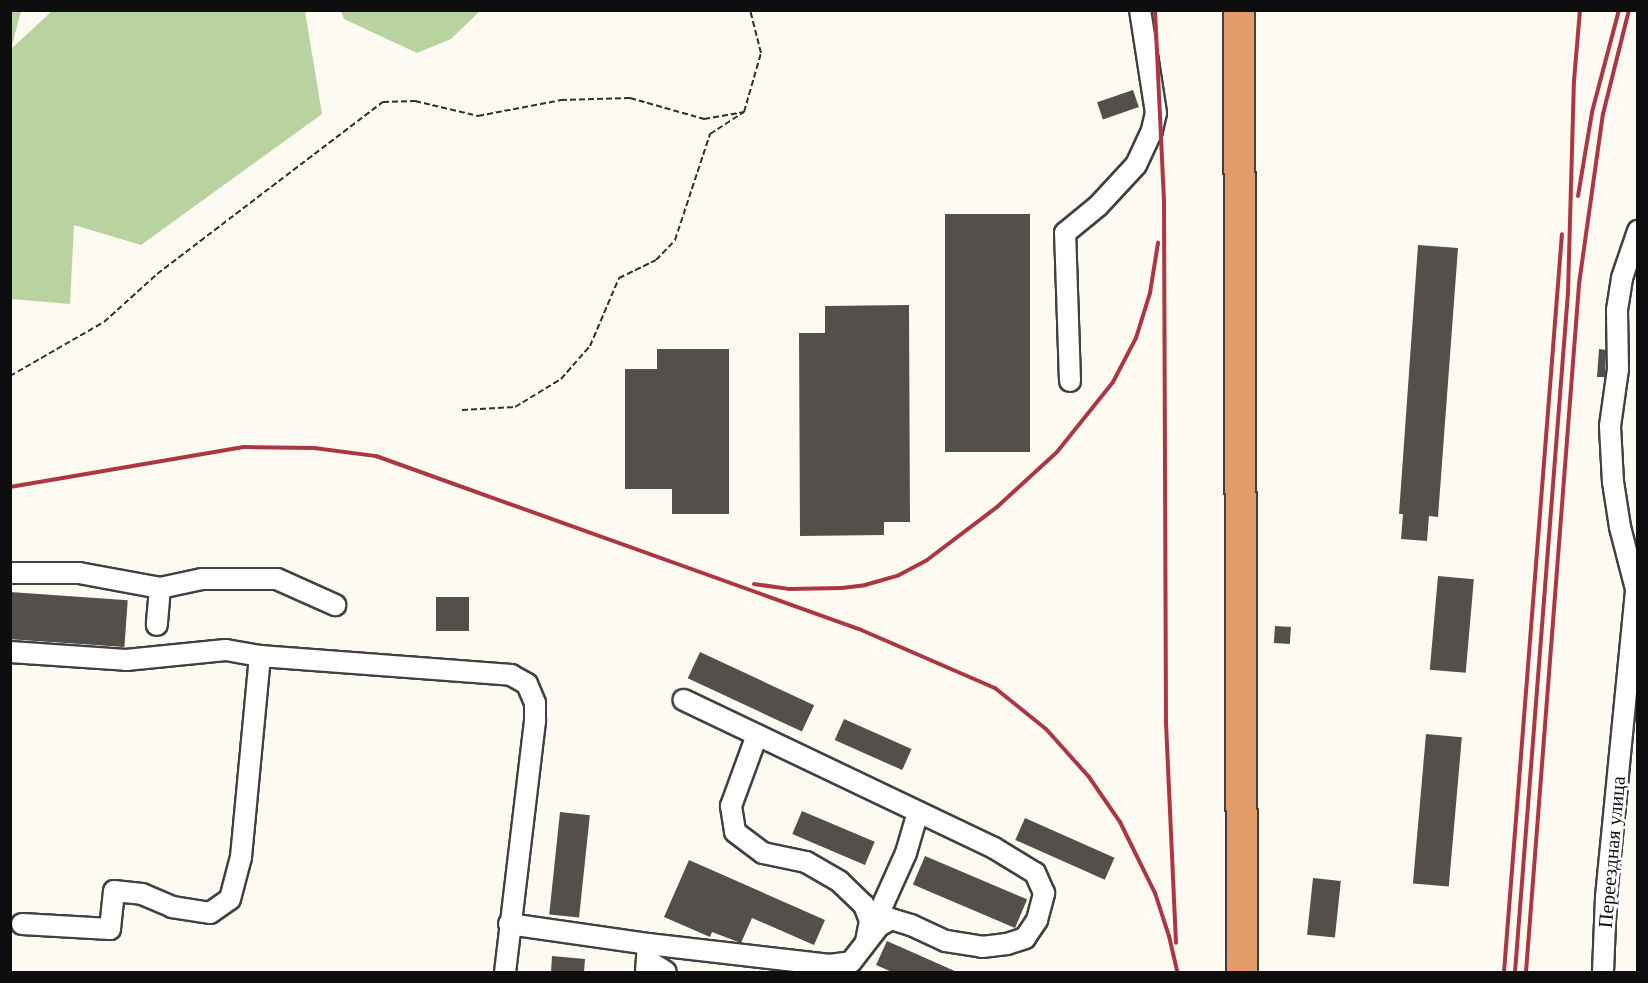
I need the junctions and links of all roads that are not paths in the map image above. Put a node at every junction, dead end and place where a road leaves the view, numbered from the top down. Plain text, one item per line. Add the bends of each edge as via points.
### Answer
1 (1140, 10) edge
2 (1239, 10) edge
3 (1638, 231) edge
4 (1070, 381) dead end
5 (10, 573) edge
6 (160, 588) junction
7 (1637, 589) edge
8 (335, 605) dead end
9 (157, 625) dead end
10 (10, 652) edge
11 (260, 656) junction
12 (684, 700) dead end
13 (757, 735) junction
14 (918, 812) junction
15 (22, 924) dead end
16 (509, 924) junction
17 (865, 944) junction
18 (647, 959) edge
19 (506, 972) edge
20 (666, 972) edge
21 (1242, 972) edge
22 (1603, 972) edge

1 - 4 street via 1156,113 1136,165 1098,206 1065,233
2 - 21 highway
3 - 7 street via 1622,278 1617,310 1618,369 1610,426 1620,527
5 - 6 street via 79,573
6 - 8 street via 202,579 277,579
6 - 9 street
7 - 22 street, Переездная улица via 1606,897
10 - 11 street via 126,660 226,650
11 - 15 street via 241,856 230,899 210,913 172,907 142,894 114,891 110,929
11 - 16 street via 511,675 526,684 535,703 535,722
12 - 13 street
13 - 14 street
13 - 17 street via 731,806 735,832 763,853 806,862 840,882 864,905 870,921
14 - 17 street via 906,853
14 - 17 street via 994,848 1035,873 1044,892 1037,920 1024,938 982,947 946,941 891,919 879,926
16 - 18 street
16 - 19 street
17 - 18 street via 851,962 830,965
18 - 20 street

